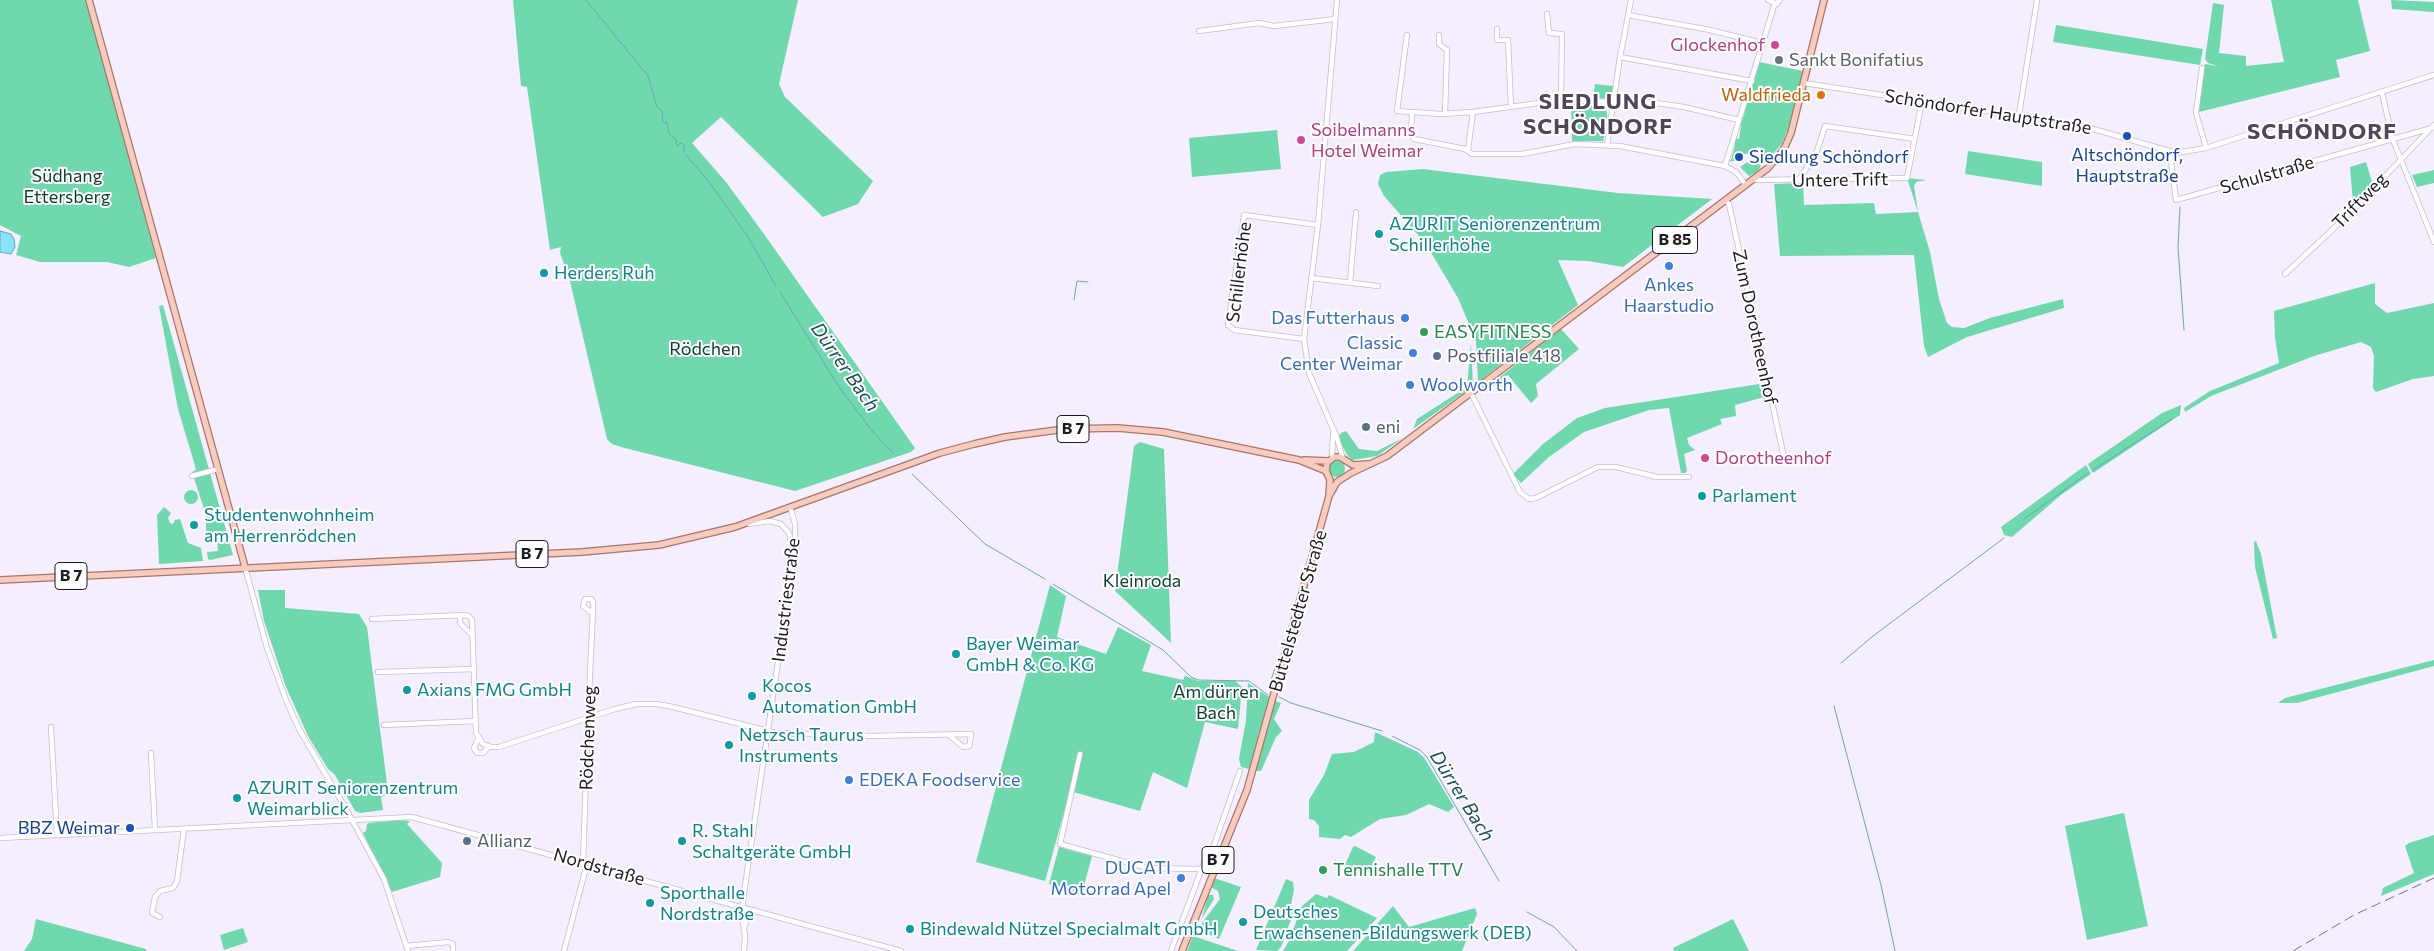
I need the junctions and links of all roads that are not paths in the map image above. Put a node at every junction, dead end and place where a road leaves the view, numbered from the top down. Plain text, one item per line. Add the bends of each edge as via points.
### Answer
1 (88, 0) edge
2 (1337, 0) edge
3 (1631, 0) edge
4 (1768, 0) edge
5 (1824, 0) edge
6 (2037, 0) edge
7 (1778, 2) edge
8 (1547, 14) dead end
9 (1628, 15) junction
10 (1335, 19) junction
11 (1497, 29) dead end
12 (1199, 31) dead end
13 (1407, 35) dead end
14 (1439, 35) dead end
15 (1762, 43) junction
16 (1620, 56) junction
17 (2202, 68) dead end
18 (2434, 75) edge
19 (1752, 81) junction
20 (1804, 83) junction
21 (2382, 93) junction
22 (1614, 99) junction
23 (1561, 100) junction
24 (1922, 101) junction
25 (1511, 107) junction
26 (1472, 112) junction
27 (1412, 113) junction
28 (1444, 114) junction
29 (2019, 115) junction
30 (1739, 120) junction
31 (2433, 126) edge
32 (1916, 139) junction
33 (2393, 140) junction
34 (1608, 145) junction
35 (2206, 148) junction
36 (1468, 150) junction
37 (2170, 153) junction
38 (2401, 159) junction
39 (1725, 166) junction
40 (1753, 180) junction
41 (1798, 181) junction
42 (1746, 185) junction
43 (1726, 201) junction
44 (1356, 212) dead end
45 (1318, 225) junction
46 (2434, 242) edge
47 (2285, 274) dead end
48 (1312, 278) junction
49 (1350, 283) junction
50 (1378, 286) dead end
51 (1304, 340) junction
52 (1471, 394) junction
53 (1333, 432) junction
54 (1783, 453) dead end
55 (1299, 460) junction
56 (1330, 460) junction
57 (1345, 461) junction
58 (1371, 464) junction
59 (218, 469) junction
60 (1326, 471) junction
61 (1347, 475) junction
62 (192, 476) dead end
63 (1329, 477) junction
64 (1689, 477) dead end
65 (1339, 480) junction
66 (1330, 496) junction
67 (790, 507) junction
68 (736, 527) junction
69 (794, 556) junction
70 (245, 567) junction
71 (0, 580) edge
72 (593, 614) dead end
73 (460, 616) junction
74 (372, 619) dead end
75 (472, 635) junction
76 (474, 670) junction
77 (378, 672) dead end
78 (588, 717) junction
79 (475, 721) junction
80 (384, 725) dead end
81 (51, 727) dead end
82 (768, 732) junction
83 (949, 735) junction
84 (478, 739) junction
85 (489, 746) junction
86 (151, 753) dead end
87 (1080, 754) dead end
88 (1240, 771) dead end
89 (353, 821) junction
90 (184, 829) junction
91 (155, 830) junction
92 (57, 835) junction
93 (0, 838) edge
94 (1212, 854) junction
95 (1220, 857) junction
96 (585, 863) junction
97 (1202, 869) junction
98 (743, 907) junction
99 (754, 910) junction
100 (160, 917) dead end
101 (744, 930) junction
102 (407, 949) edge
103 (454, 951) edge
104 (564, 951) edge
105 (744, 951) edge
106 (901, 951) edge
107 (1171, 951) edge
108 (1182, 951) edge

1 - 59 main road
2 - 10 street
3 - 9 street
4 - 7 street
5 - 20 main road, B 85
6 - 29 street
7 - 15 street
8 - 23 street via 1549,33 1562,34
9 - 15 street
9 - 16 street
10 - 12 street via 1274,26 1259,23
10 - 45 street
11 - 25 street via 1496,40 1508,40
13 - 27 street via 1397,111
14 - 28 street via 1439,44 1447,50
15 - 19 street
16 - 19 street
16 - 22 street
17 - 35 street via 2196,112
18 - 21 street
19 - 30 street
20 - 24 street, Schöndorfer Hauptstraße
20 - 40 main road, B 85 via 1787,144 1768,168
21 - 33 street
21 - 35 street
22 - 23 street
22 - 30 street via 1684,107
22 - 34 street
23 - 25 street
24 - 29 street, Schöndorfer Hauptstraße
24 - 32 street, Untere Trift
25 - 26 street
26 - 28 street
26 - 36 street
27 - 28 street
27 - 36 street via 1411,134 1414,139
29 - 37 street, Schöndorfer Hauptstraße via 2083,126
30 - 39 street
31 - 33 street, Schulstraße
31 - 38 street, Triftweg
32 - 41 street, Untere Trift via 1909,176 1904,180
32 - 41 street via 1825,126 1816,154
33 - 37 street, Schulstraße via 2176,200
33 - 38 street
34 - 36 street via 1566,145 1502,155 1472,154
34 - 39 street
35 - 37 street
38 - 46 street
38 - 47 street, Triftweg
39 - 42 street via 1736,172
40 - 41 street, Untere Trift
40 - 42 main road, B 85
42 - 43 main road, B 85
43 - 52 main road, B 85
43 - 54 street, Zum Dorotheenhof
44 - 49 street
45 - 48 street
45 - 51 street, Schillerhöhe via 1244,215 1228,325 1234,330
48 - 49 street
48 - 51 street
49 - 50 street
51 - 53 street via 1308,373
52 - 58 main road, B 85 via 1387,456
52 - 64 street via 1520,492 1526,497 1536,498 1598,467 1616,467 1657,477
53 - 56 street
53 - 57 street
55 - 56 main road, B 7
55 - 60 main road, B 7
55 - 67 main road, B 7 via 1163,432 1118,428 1065,429 1005,437 940,453
56 - 57 main road
56 - 60 main road
57 - 58 main road
57 - 61 main road
58 - 61 main road, B 85
59 - 62 street
59 - 70 main road
60 - 63 main road
61 - 65 main road
63 - 65 main road
63 - 66 main road, B 7
65 - 66 main road, B 7
66 - 95 main road, Buttelstedter Straße / B 7 via 1254,767
67 - 68 main road, B 7
67 - 69 street, Industriestraße via 796,531
68 - 69 street via 770,521 780,524 789,533
68 - 70 main road, B 7 via 676,542 628,549
69 - 82 street, Industriestraße
70 - 71 main road, B 7
70 - 89 street via 267,648 286,700 299,729
72 - 78 street, Rödchenweg
73 - 74 street
73 - 75 street via 460,624
73 - 75 street via 469,616
75 - 76 street
76 - 77 street
76 - 79 street
78 - 82 street via 636,704 656,704
78 - 85 street via 499,747
78 - 96 street, Rödchenweg
79 - 80 street
79 - 84 street
81 - 92 street
82 - 83 street
82 - 98 street, Industriestraße
83 - 83 street via 961,746 966,747 970,743 971,734
84 - 85 street
84 - 85 street via 474,748 477,753 483,753
86 - 91 street
87 - 97 street via 1060,844 1147,868
88 - 94 street
89 - 90 street, Nordstraße
89 - 96 street, Nordstraße via 412,817
89 - 102 street via 384,879
90 - 91 street, Nordstraße
90 - 100 street via 177,881 173,888 155,897 152,913
91 - 92 street, Nordstraße
92 - 93 street, Nordstraße
94 - 95 street
94 - 97 street via 1208,852
95 - 108 main road, Buttelstedter Straße / B 7
96 - 98 street, Nordstraße
96 - 104 street, Rödchenweg
97 - 107 street
98 - 99 street, Nordstraße
98 - 101 street, Industriestraße
99 - 101 street, Industriestraße via 746,920
99 - 106 street, Nordstraße
101 - 105 street, Industriestraße
102 - 103 street via 448,942 453,944

